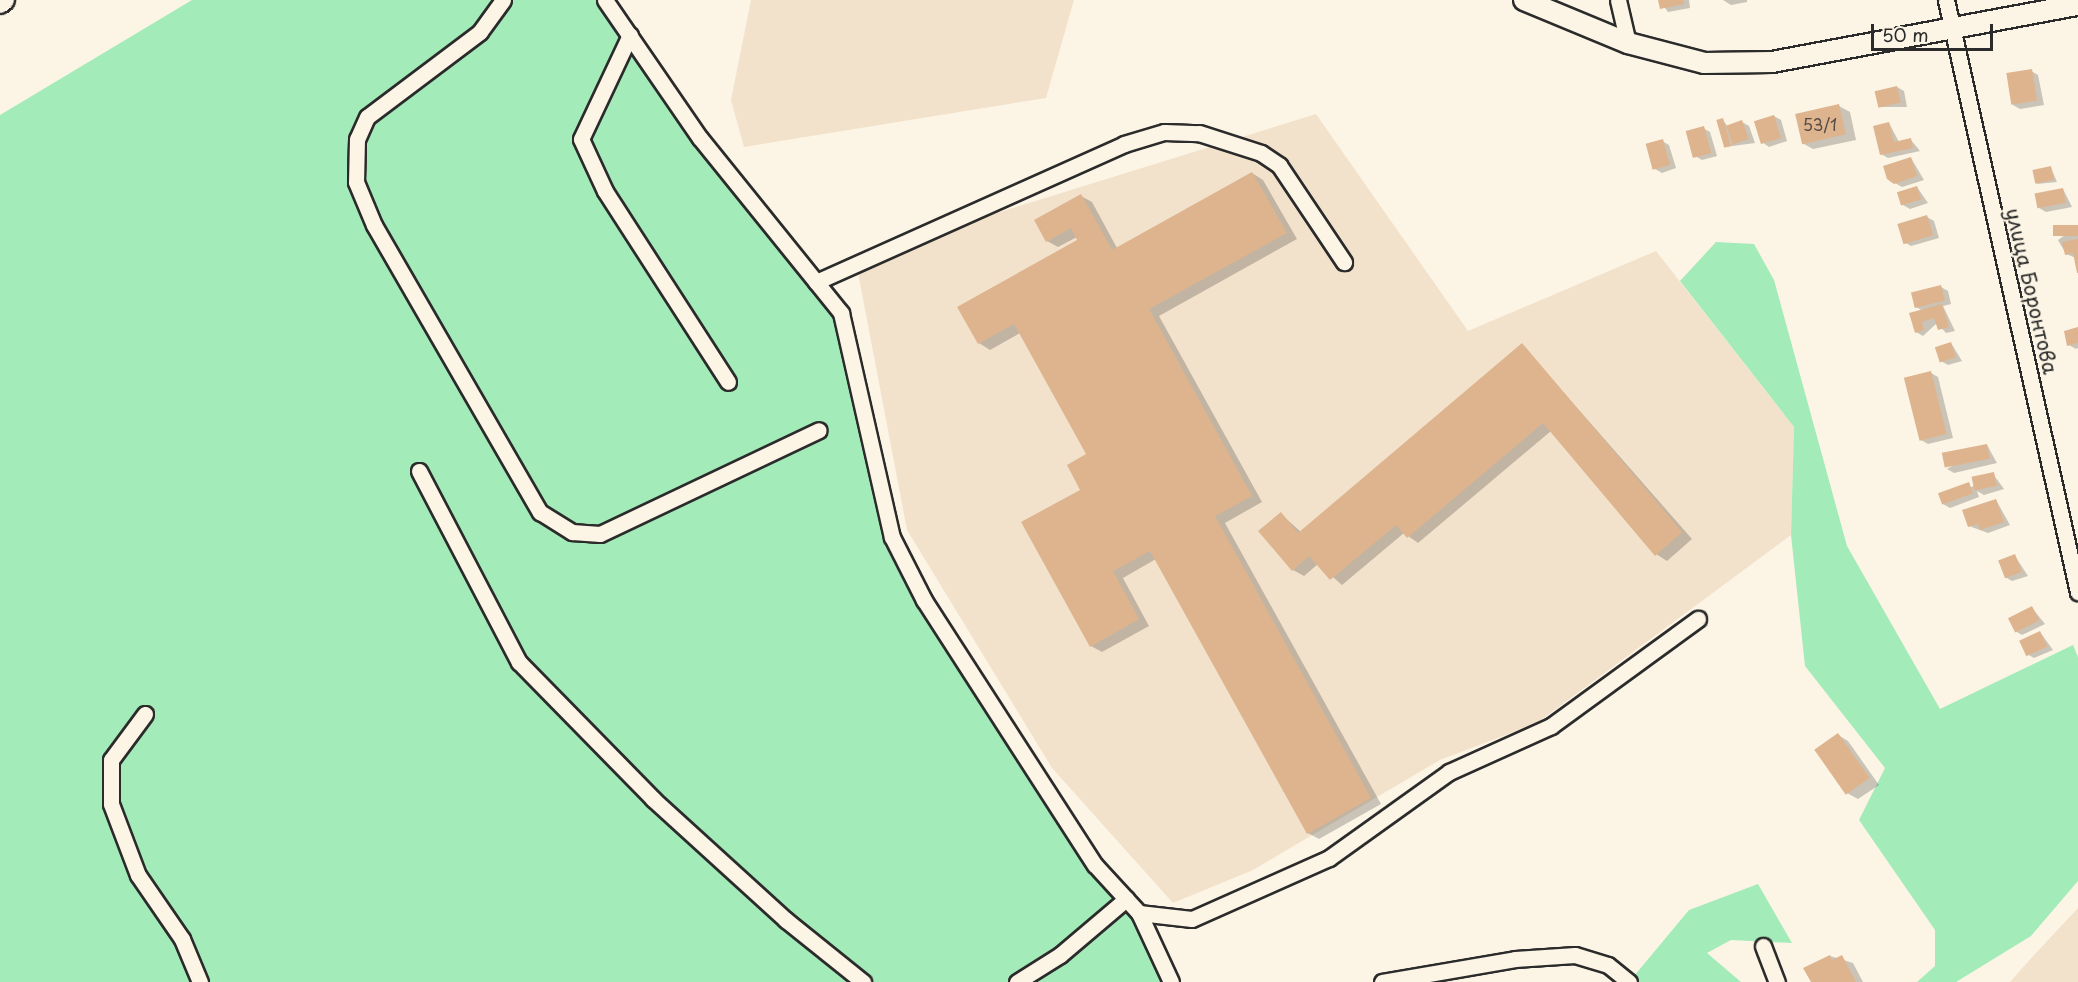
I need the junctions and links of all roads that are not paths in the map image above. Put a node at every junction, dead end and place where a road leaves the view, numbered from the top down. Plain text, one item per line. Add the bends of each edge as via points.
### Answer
1 (4, 0) edge
2 (503, 0) edge
3 (605, 0) edge
4 (1524, 0) edge
5 (1618, 0) edge
6 (1946, 0) edge
7 (0, 3) edge
8 (2078, 5) edge
9 (1952, 28) junction
10 (630, 35) junction
11 (1628, 43) junction
12 (1344, 262) dead end
13 (816, 282) junction
14 (728, 382) dead end
15 (819, 430) dead end
16 (419, 471) dead end
17 (2078, 592) edge
18 (1698, 619) dead end
19 (145, 714) dead end
20 (1126, 899) junction
21 (1139, 913) junction
22 (1763, 946) dead end
23 (200, 982) edge
24 (863, 982) edge
25 (1017, 982) edge
26 (1171, 982) edge
27 (1382, 982) edge
28 (1629, 982) edge
29 (1777, 982) edge

1 - 7 main road
2 - 15 street via 480,32 367,117 357,139 356,182 374,225 540,512 572,532 600,534
3 - 10 street
4 - 11 main road
5 - 11 street
6 - 9 street, улица Боронтова
8 - 9 main road
9 - 11 main road via 1772,62 1704,63
9 - 17 street, улица Боронтова
10 - 13 street via 700,138
10 - 14 street via 581,139 605,190
12 - 13 street via 1279,165 1261,153 1199,133 1164,132 1124,144
13 - 20 street via 842,313 892,537 924,600 1009,732 1095,865
16 - 24 street via 519,662 653,799 786,920
18 - 21 street via 1551,726 1449,772 1329,858 1192,919
19 - 23 street via 111,760 111,804 138,875 182,939
20 - 21 street
20 - 25 street via 1060,955
21 - 26 street
22 - 29 street
27 - 28 street via 1515,959 1575,956 1608,965

